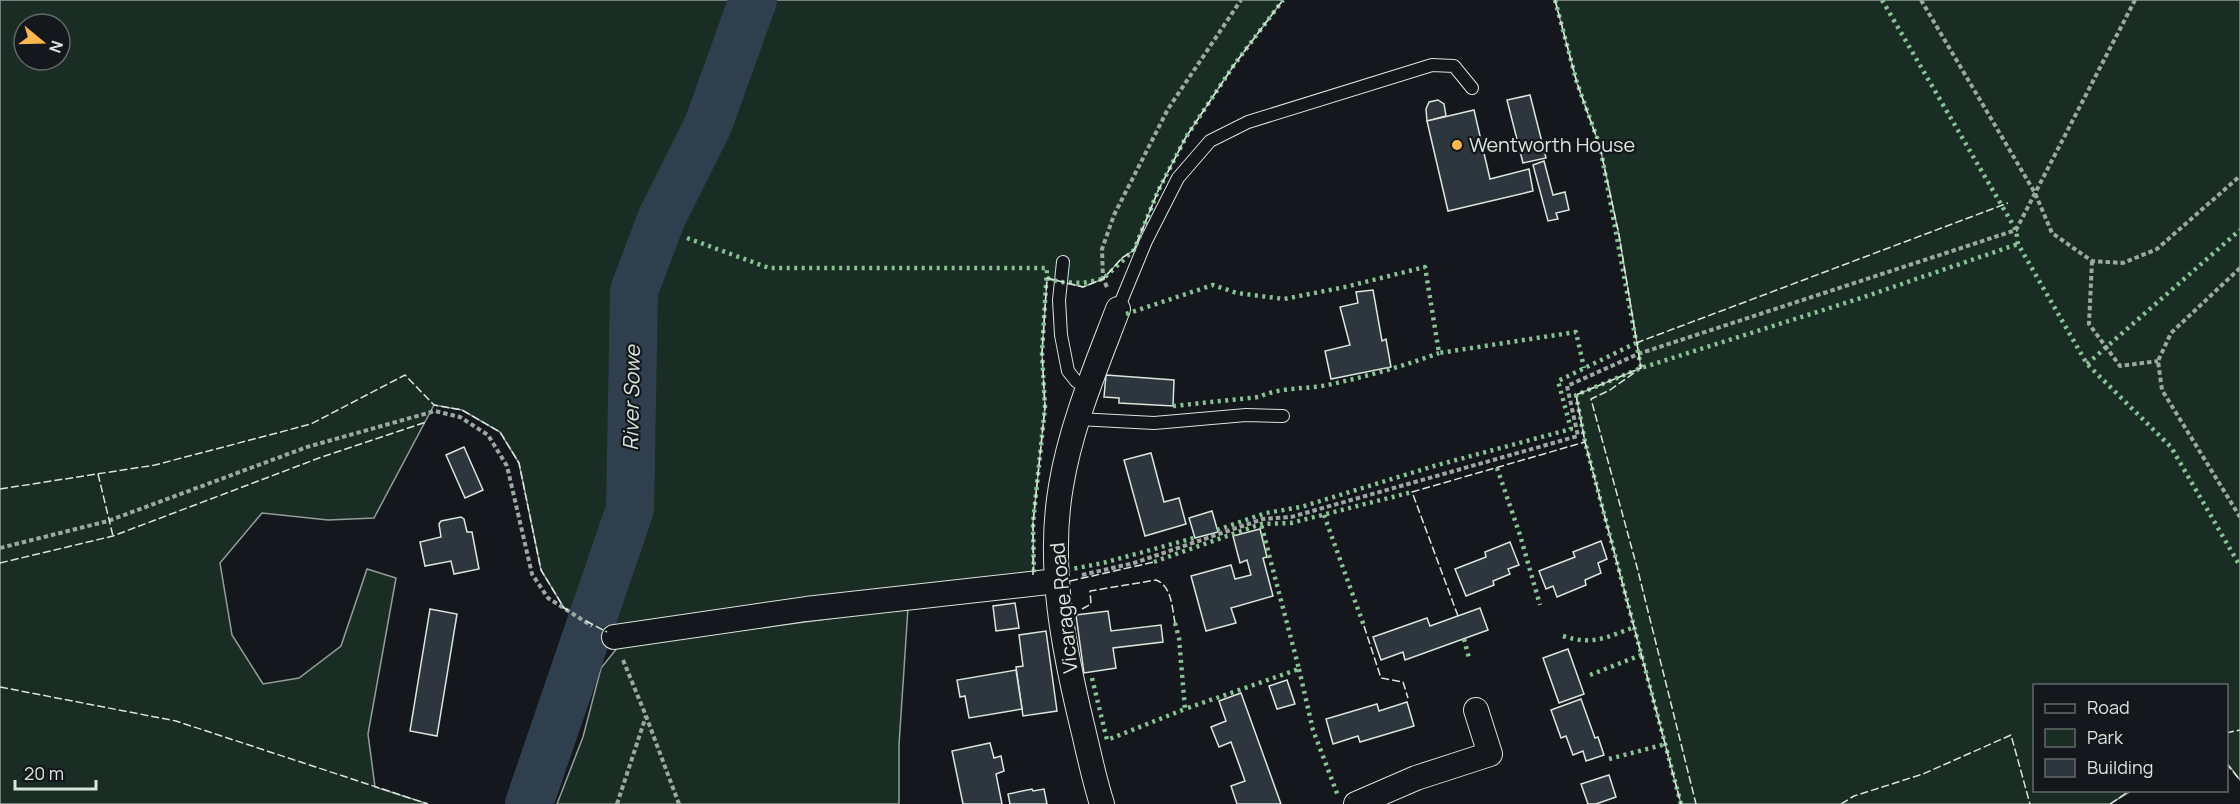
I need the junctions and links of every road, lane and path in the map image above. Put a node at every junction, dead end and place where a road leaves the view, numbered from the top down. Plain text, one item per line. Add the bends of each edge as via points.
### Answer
1 (1241, 0) edge
2 (1921, 0) edge
3 (2135, 0) edge
4 (1472, 88) dead end
5 (2240, 176) edge
6 (2035, 193) junction
7 (2092, 261) junction
8 (1063, 262) dead end
9 (2240, 268) edge
10 (1118, 309) junction
11 (2158, 361) junction
12 (1088, 388) junction
13 (1283, 416) dead end
14 (1078, 419) junction
15 (2240, 517) edge
16 (0, 548) edge
17 (1057, 580) junction
18 (606, 633) junction
19 (1476, 710) dead end
20 (646, 716) junction
21 (617, 804) edge
22 (679, 804) edge
23 (1102, 804) edge
24 (1356, 804) edge

1 - 10 path via 1168,109 1114,214 1102,249 1103,279
2 - 6 path
3 - 6 path
4 - 10 lane via 1454,66 1432,64 1248,122 1210,141 1178,178
5 - 7 path via 2157,249 2122,263
6 - 7 path via 2052,233
6 - 17 path via 2016,230 1638,354 1568,386 1578,436 1291,517 1263,519 1134,563
7 - 11 path via 2089,324 2120,366
8 - 12 lane via 1060,335 1068,371
9 - 11 path via 2171,333
10 - 12 street, Vicarage Road
11 - 15 path via 2162,390
12 - 14 street, Vicarage Road
13 - 14 lane via 1246,415 1154,423
14 - 17 street, Vicarage Road via 1061,486
16 - 18 path via 108,521 307,447 435,411 460,417 488,435 507,466 532,574 548,598 563,610
17 - 18 street
17 - 23 street, Vicarage Road via 1068,667
18 - 20 path
19 - 24 street via 1490,753
20 - 21 path
20 - 22 path

